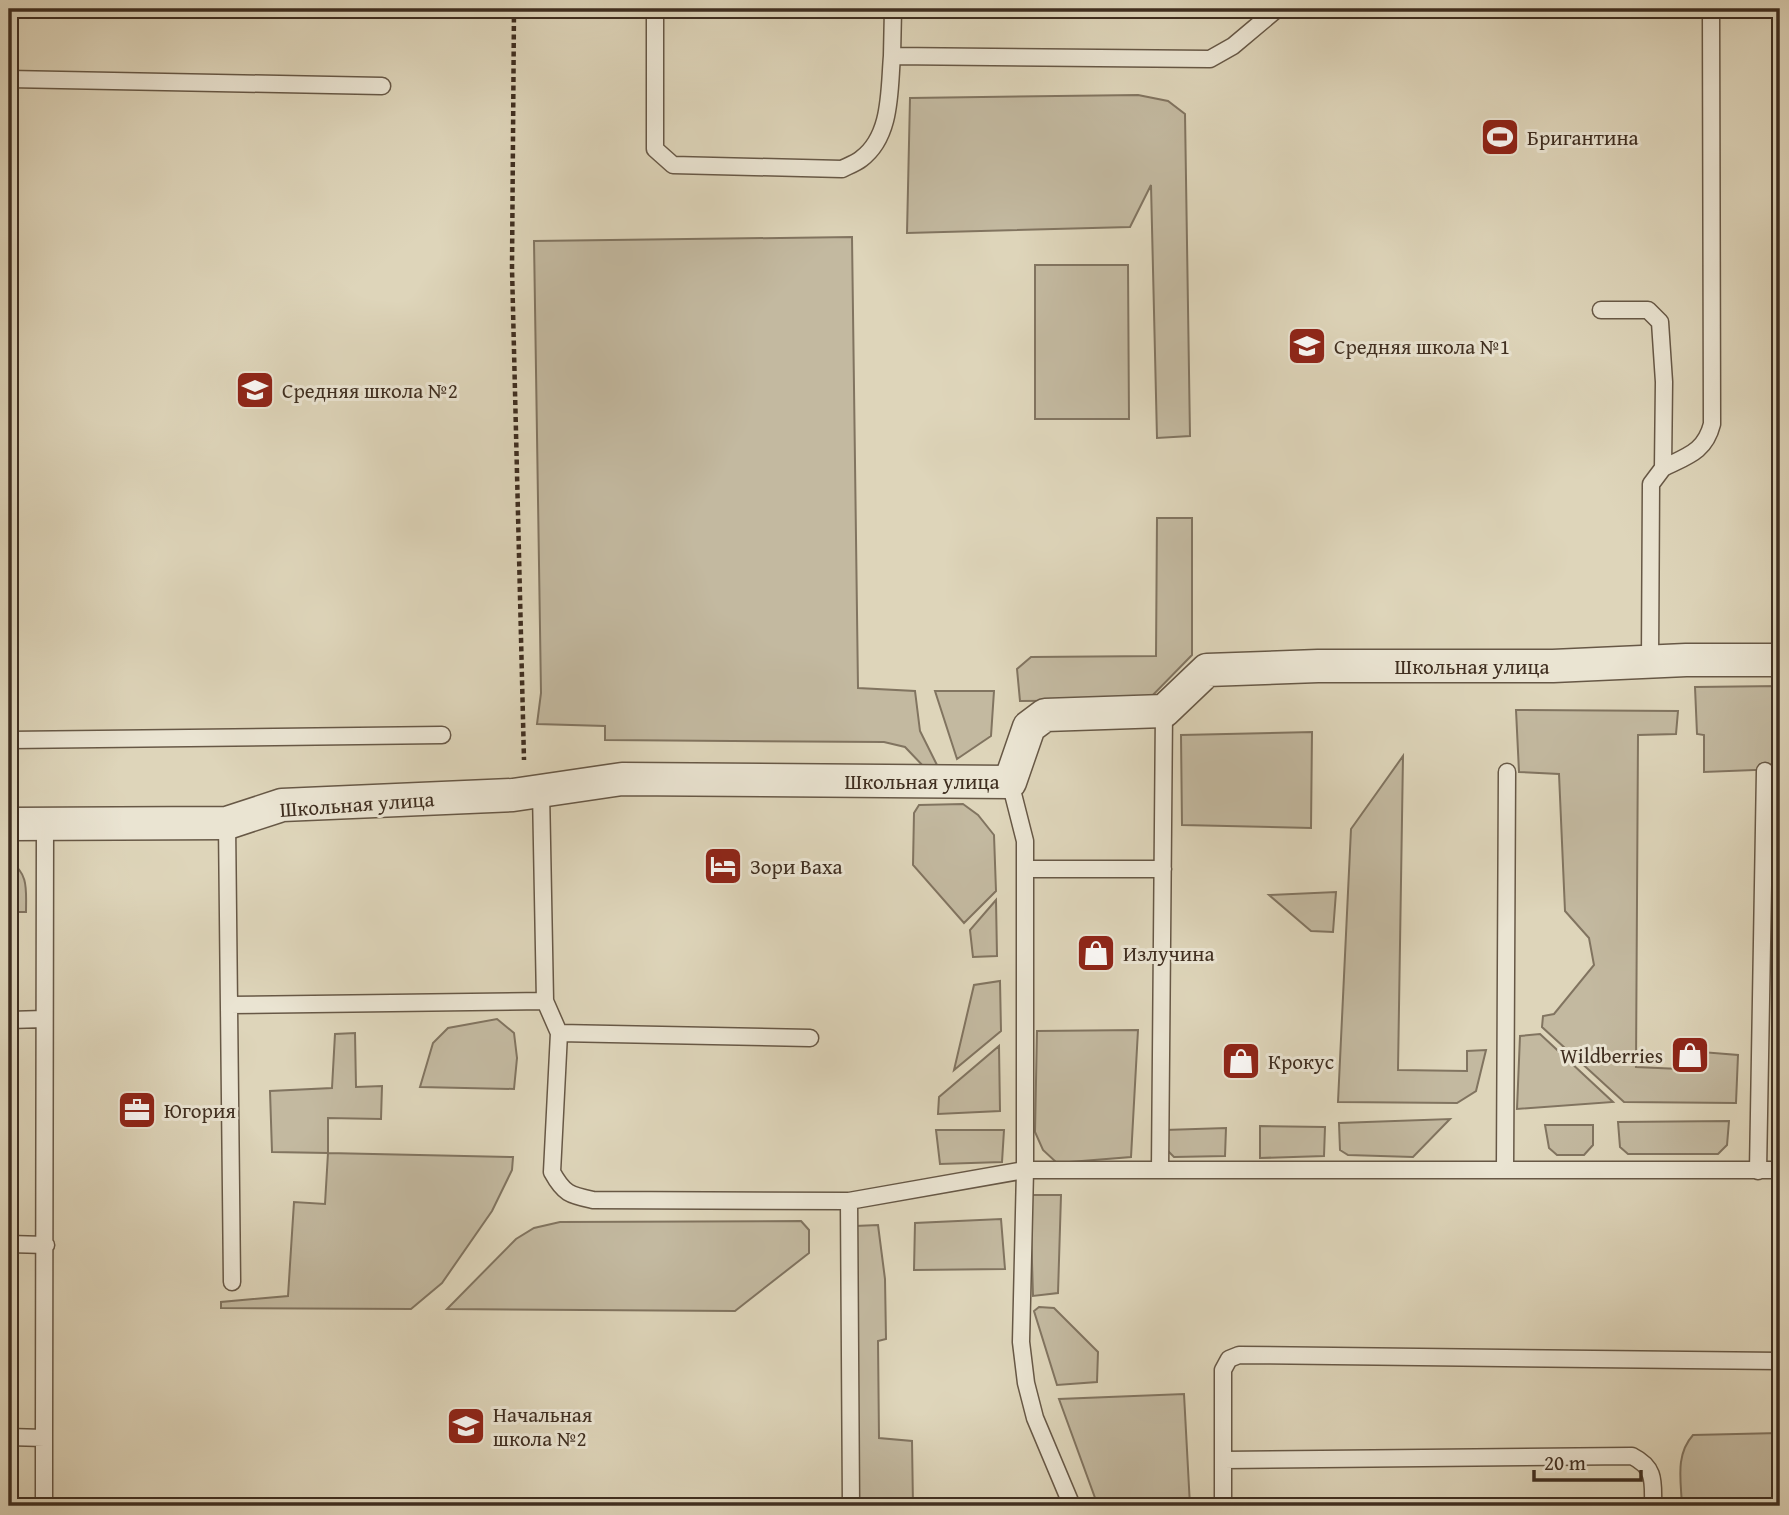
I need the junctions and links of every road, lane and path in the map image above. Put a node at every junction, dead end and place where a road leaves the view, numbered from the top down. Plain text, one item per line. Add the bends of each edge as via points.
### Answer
1 (514, 9) edge
2 (655, 9) edge
3 (892, 9) edge
4 (1277, 9) edge
5 (1710, 9) edge
6 (892, 56) junction
7 (9, 79) edge
8 (382, 86) dead end
9 (1601, 310) dead end
10 (1663, 468) junction
11 (1780, 660) edge
12 (1650, 662) junction
13 (1164, 711) junction
14 (442, 735) dead end
15 (9, 740) edge
16 (1765, 771) dead end
17 (1507, 772) dead end
18 (1010, 782) junction
19 (533, 792) junction
20 (227, 823) junction
21 (9, 824) edge
22 (45, 824) junction
23 (1025, 869) junction
24 (1163, 869) junction
25 (545, 1002) junction
26 (229, 1005) junction
27 (44, 1019) junction
28 (9, 1020) edge
29 (559, 1032) junction
30 (810, 1038) dead end
31 (1025, 1170) junction
32 (1160, 1170) junction
33 (1505, 1170) junction
34 (1780, 1170) edge
35 (1758, 1171) junction
36 (849, 1201) junction
37 (9, 1244) edge
38 (46, 1245) junction
39 (232, 1282) dead end
40 (1780, 1361) edge
41 (9, 1437) edge
42 (44, 1438) junction
43 (1223, 1460) junction
44 (44, 1506) edge
45 (851, 1506) edge
46 (1072, 1506) edge
47 (1223, 1506) edge
48 (1653, 1506) edge

1 - 19 path via 512,268
2 - 6 lane via 654,149 673,165 842,169 862,159 879,140
3 - 6 lane
4 - 6 lane via 1210,59
5 - 10 lane via 1712,424 1708,439 1693,453
7 - 8 lane
9 - 10 lane via 1648,310 1660,323
10 - 12 lane via 1651,484
11 - 12 street, Школьная улица
12 - 13 street, Школьная улица via 1207,670
13 - 18 street, Школьная улица via 1045,715 1029,727
13 - 24 lane
14 - 15 lane
16 - 35 lane
17 - 33 lane
18 - 19 street, Школьная улица via 622,779
18 - 23 lane via 1025,841
19 - 20 street, Школьная улица via 282,805
19 - 25 lane
20 - 22 street, Школьная улица
20 - 26 lane
21 - 22 street, Школьная улица
22 - 27 lane
23 - 24 lane
23 - 31 lane
24 - 32 lane
25 - 26 lane
25 - 29 lane
26 - 39 lane
27 - 28 lane
27 - 38 lane
29 - 30 lane
29 - 36 lane via 552,1172 572,1196 593,1200
31 - 32 lane
31 - 36 lane
31 - 46 lane via 1021,1342 1026,1383 1035,1418
32 - 33 lane
33 - 35 lane
34 - 35 lane
36 - 45 lane
37 - 38 lane
38 - 42 lane
40 - 43 lane via 1239,1355 1229,1359 1223,1370
41 - 42 lane
42 - 44 lane
43 - 47 lane
43 - 48 lane via 1632,1456 1645,1462 1653,1477

